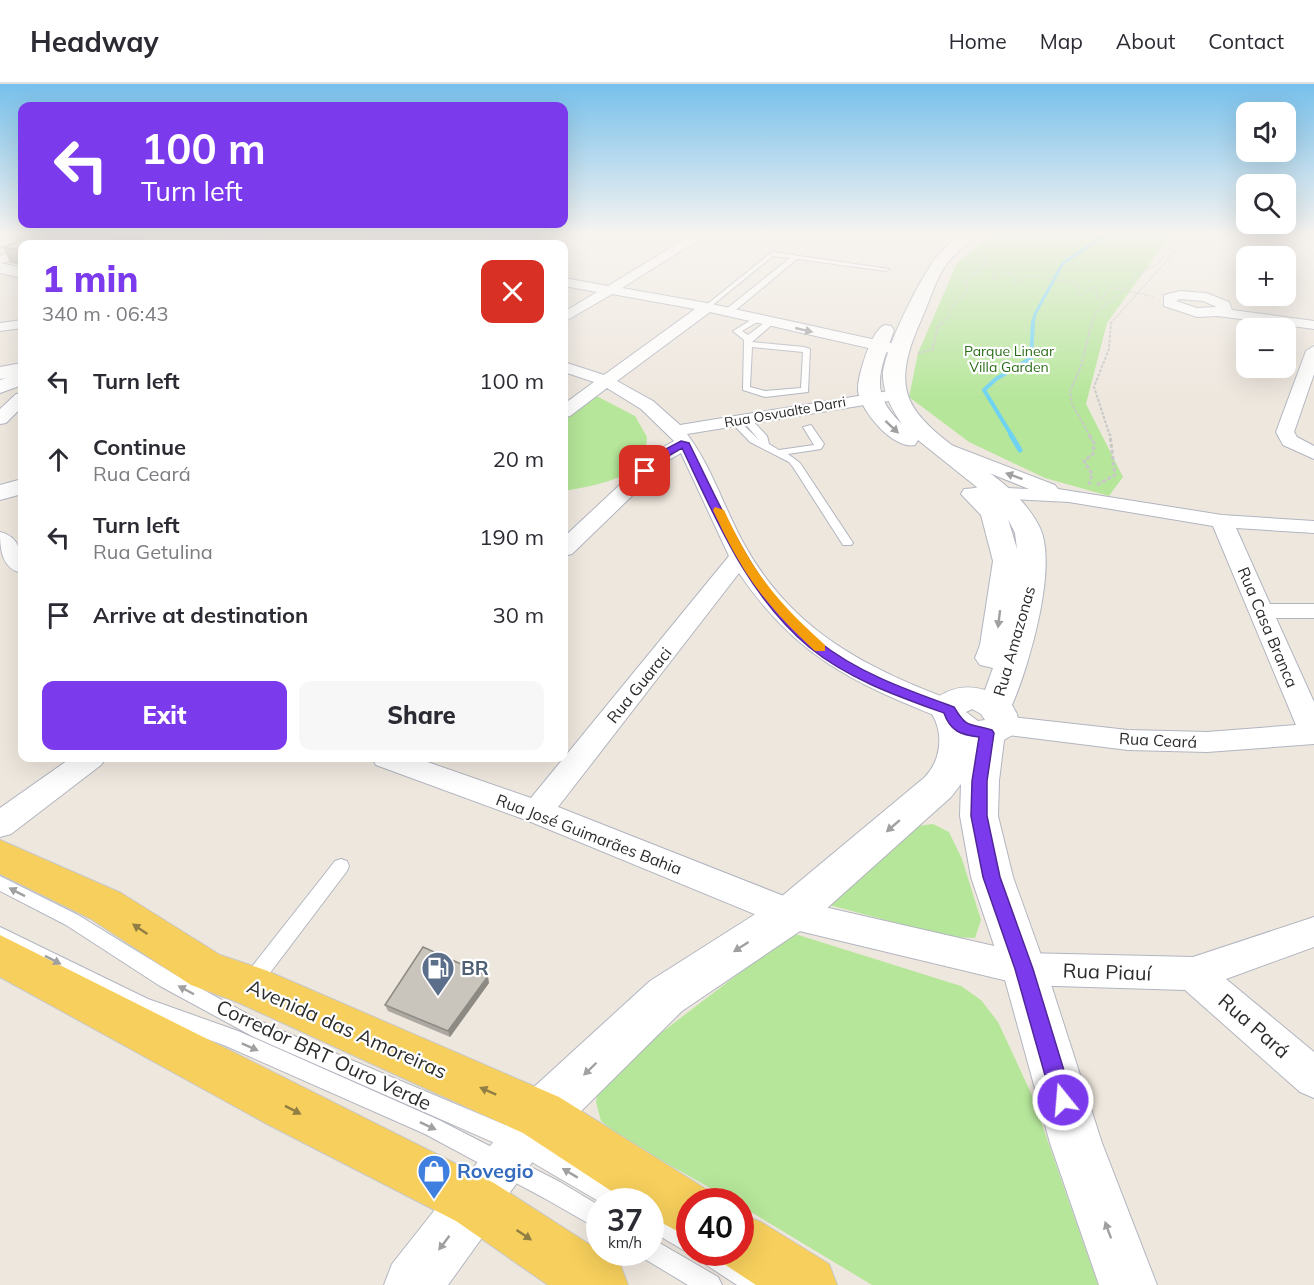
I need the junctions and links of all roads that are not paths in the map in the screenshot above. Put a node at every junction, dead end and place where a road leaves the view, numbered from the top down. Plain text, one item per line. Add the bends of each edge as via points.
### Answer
1 (606, 289) edge
2 (729, 289) edge
3 (756, 289) edge
4 (910, 289) edge
5 (924, 289) edge
6 (612, 290) junction
7 (1167, 300) road end
8 (707, 307) junction
9 (728, 312) junction
10 (568, 316) edge
11 (763, 320) junction
12 (18, 325) edge
13 (1314, 325) edge
14 (0, 327) edge
15 (748, 342) junction
16 (895, 344) junction
17 (1314, 351) edge
18 (568, 368) edge
19 (18, 370) edge
20 (0, 373) edge
21 (18, 380) edge
22 (605, 381) junction
23 (0, 387) edge
24 (895, 395) junction
25 (868, 397) junction
26 (18, 401) edge
27 (568, 409) edge
28 (2, 413) edge
29 (739, 419) junction
30 (808, 427) dead end
31 (680, 437) junction
32 (938, 446) junction
33 (777, 453) junction
34 (1314, 453) edge
35 (18, 487) edge
36 (1080, 492) junction
37 (0, 493) edge
38 (972, 493) junction
39 (999, 494) junction
40 (1222, 521) junction
41 (1314, 527) edge
42 (1027, 528) junction
43 (0, 539) edge
44 (847, 543) dead end
45 (568, 545) edge
46 (740, 557) junction
47 (14, 568) edge
48 (1020, 568) junction
49 (1262, 611) junction
50 (1314, 611) edge
51 (977, 716) junction
52 (1314, 734) edge
53 (87, 762) edge
54 (397, 762) edge
55 (537, 813) junction
56 (0, 825) edge
57 (0, 856) edge
58 (341, 866) dead end
59 (0, 883) edge
60 (791, 914) junction
61 (1314, 932) edge
62 (2, 953) edge
63 (1024, 969) junction
64 (1193, 974) junction
65 (249, 985) junction
66 (1314, 1078) edge
67 (510, 1156) junction
68 (587, 1188) edge
69 (676, 1206) edge
70 (586, 1211) edge
71 (754, 1250) edge
72 (664, 1258) edge
73 (728, 1266) edge
74 (576, 1278) edge
75 (413, 1285) edge
76 (710, 1285) edge
77 (758, 1285) edge
78 (808, 1285) edge
79 (1128, 1285) edge

1 - 6 street
2 - 8 lane
3 - 9 lane
4 - 16 street
5 - 16 street
6 - 8 street
6 - 10 street
7 - 13 street via 1181,309 1221,309
8 - 9 street
8 - 22 street
9 - 11 street
11 - 15 lane
11 - 15 lane via 737,331
11 -> 16 street
12 - 14 street
15 - 15 lane via 746,388 765,394 805,390 807,351
16 - 24 street
16 - 25 street via 867,382
17 - 34 street via 1285,432 1290,441
18 - 22 street
19 - 20 street
21 - 23 street
22 - 27 street
22 - 31 street via 643,404
24 - 25 street, Rua Osvualte Darri
24 - 32 street via 900,409
25 - 29 street, Rua Osvualte Darri
25 -> 38 street via 889,424
26 - 28 street
29 - 31 street, Rua Osvualte Darri
29 - 33 lane via 753,440
30 - 33 lane via 818,447
31 - 45 street
31 - 46 street, Rua Ceará
36 -> 32 street
32 - 39 street
33 - 44 lane via 797,465
35 - 37 street
36 - 39 street
36 - 40 street
36 - 42 street via 1039,509
38 - 39 street
38 - 48 street via 993,513
39 - 42 street
40 - 41 street
40 - 49 street, Rua Casa Branca
42 - 48 street
43 - 47 street
46 - 51 street, Rua Ceará via 783,615 814,644 890,688
46 - 55 street, Rua Guaraci
48 - 51 street, Rua Amazonas via 1005,683
49 - 50 street
49 - 52 street, Rua Casa Branca
51 - 52 street, Rua Ceará via 1128,740 1207,742
51 -> 60 street via 954,766 938,787
51 - 63 street, Rua Amazonas via 979,816 992,877
53 - 56 street
54 - 55 street, Rua José Guimarães Bahia
55 - 60 street, Rua José Guimarães Bahia
65 -> 57 main road, Avenida das Amoreiras via 207,971 106,906
58 - 65 lane
67 -> 59 lane, Corredor BRT Ouro Verde via 260,1030 167,980 72,920
60 - 63 street, Rua Piauí
60 -> 67 street via 666,996
61 - 64 street, Rua Piauí
62 -> 67 main road, Avenida das Amoreiras via 285,1106
63 - 64 street, Rua Piauí
79 -> 63 street, Rua Amazonas via 1076,1143
64 - 66 street, Rua Pará
67 -> 65 main road, Avenida das Amoreiras
68 -> 67 lane, Corredor BRT Ouro Verde
67 - 69 main road, Avenida das Amoreiras
67 - 70 lane, Corredor BRT Ouro Verde via 552,1190
67 -> 74 main road, Avenida das Amoreiras
67 -> 75 street
71 - 78 main road
72 - 76 lane
73 - 77 lane

